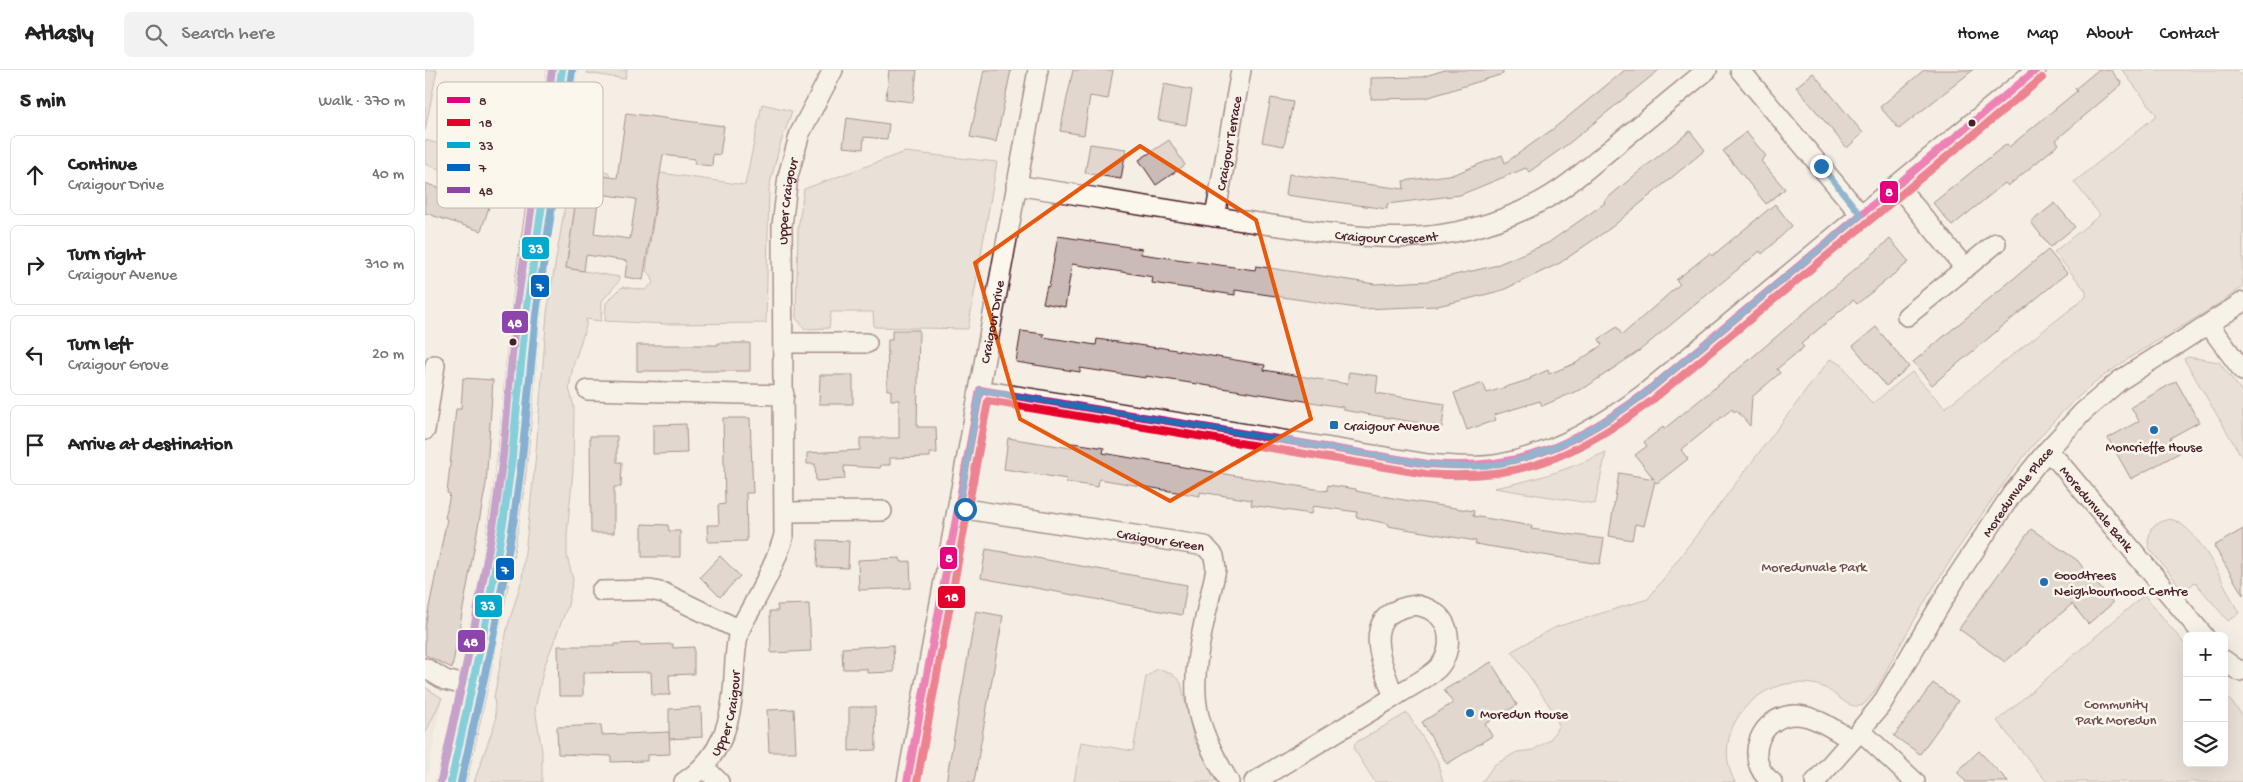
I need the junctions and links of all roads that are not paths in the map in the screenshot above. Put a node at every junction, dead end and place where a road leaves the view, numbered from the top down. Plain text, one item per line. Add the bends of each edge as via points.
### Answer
1 (833, 70) edge
2 (1038, 70) edge
3 (1241, 70) edge
4 (1707, 70) edge
5 (1740, 70) edge
6 (2036, 70) edge
7 (1016, 185) junction
8 (1897, 185) junction
9 (540, 208) edge
10 (1861, 215) junction
11 (1215, 217) junction
12 (1996, 242) dead end
13 (1965, 268) junction
14 (2243, 302) edge
15 (1907, 316) dead end
16 (2209, 325) junction
17 (784, 343) junction
18 (867, 343) dead end
19 (435, 365) dead end
20 (2243, 371) edge
21 (587, 390) dead end
22 (980, 390) junction
23 (784, 395) junction
24 (425, 430) edge
25 (2046, 452) junction
26 (959, 508) junction
27 (882, 511) dead end
28 (786, 512) junction
29 (601, 591) dead end
30 (740, 630) junction
31 (2200, 632) edge
32 (2228, 663) edge
33 (425, 668) edge
34 (2243, 670) edge
35 (473, 687) junction
36 (1394, 697) junction
37 (1857, 736) junction
38 (703, 767) junction
39 (451, 782) edge
40 (684, 782) edge
41 (719, 782) edge
42 (907, 782) edge
43 (1229, 782) edge
44 (1255, 782) edge
45 (1772, 782) edge
46 (1815, 782) edge
47 (1915, 782) edge

1 - 17 street, Upper Craigour via 800,133 788,176 782,226
2 - 7 street, Craigour Drive
3 - 11 street, Craigour Terrace
4 - 11 street, Craigour Crescent via 1561,190 1515,213 1477,227 1428,237 1378,239
5 - 10 street
6 - 8 street
7 - 11 street, Craigour Crescent
7 - 22 street, Craigour Drive
8 - 10 street
8 - 13 street
9 - 35 main road via 510,477
10 - 22 street via 1617,415 1558,445 1499,464 1463,467 1427,464
12 - 13 street
13 - 15 street
14 - 16 street, Moredunvale Place
16 - 20 street
16 - 25 street, Moredunvale Place via 2119,380
17 - 18 street
17 - 23 street, Upper Craigour
19 - 24 street
21 - 23 street
22 - 26 street, Craigour Drive
23 - 28 street, Upper Craigour
25 - 31 street, Moredunvale Bank via 2058,461
25 - 37 street, Moredunvale Place via 2012,494 1956,578 1895,683
26 - 42 street, Craigour Drive
26 - 43 street, Craigour Green via 1205,546 1214,556 1216,569 1197,665 1195,692 1205,735
27 - 28 street
28 - 30 street, Upper Craigour via 778,557
29 - 30 street via 649,590 664,593
30 - 38 street, Upper Craigour via 735,650 730,715 724,738
32 - 34 street via 2239,672
33 - 35 street via 445,680
35 - 39 main road
36 - 36 street via 1378,650 1377,633 1385,617 1400,607 1417,605 1434,611 1445,624 1449,641 1446,656 1437,669
36 - 44 street
37 - 45 street via 1809,717 1776,719 1763,731 1758,749 1758,760
37 - 46 street, Moredunvale Place
37 - 47 street
38 - 40 street, Upper Craigour
38 - 41 street

